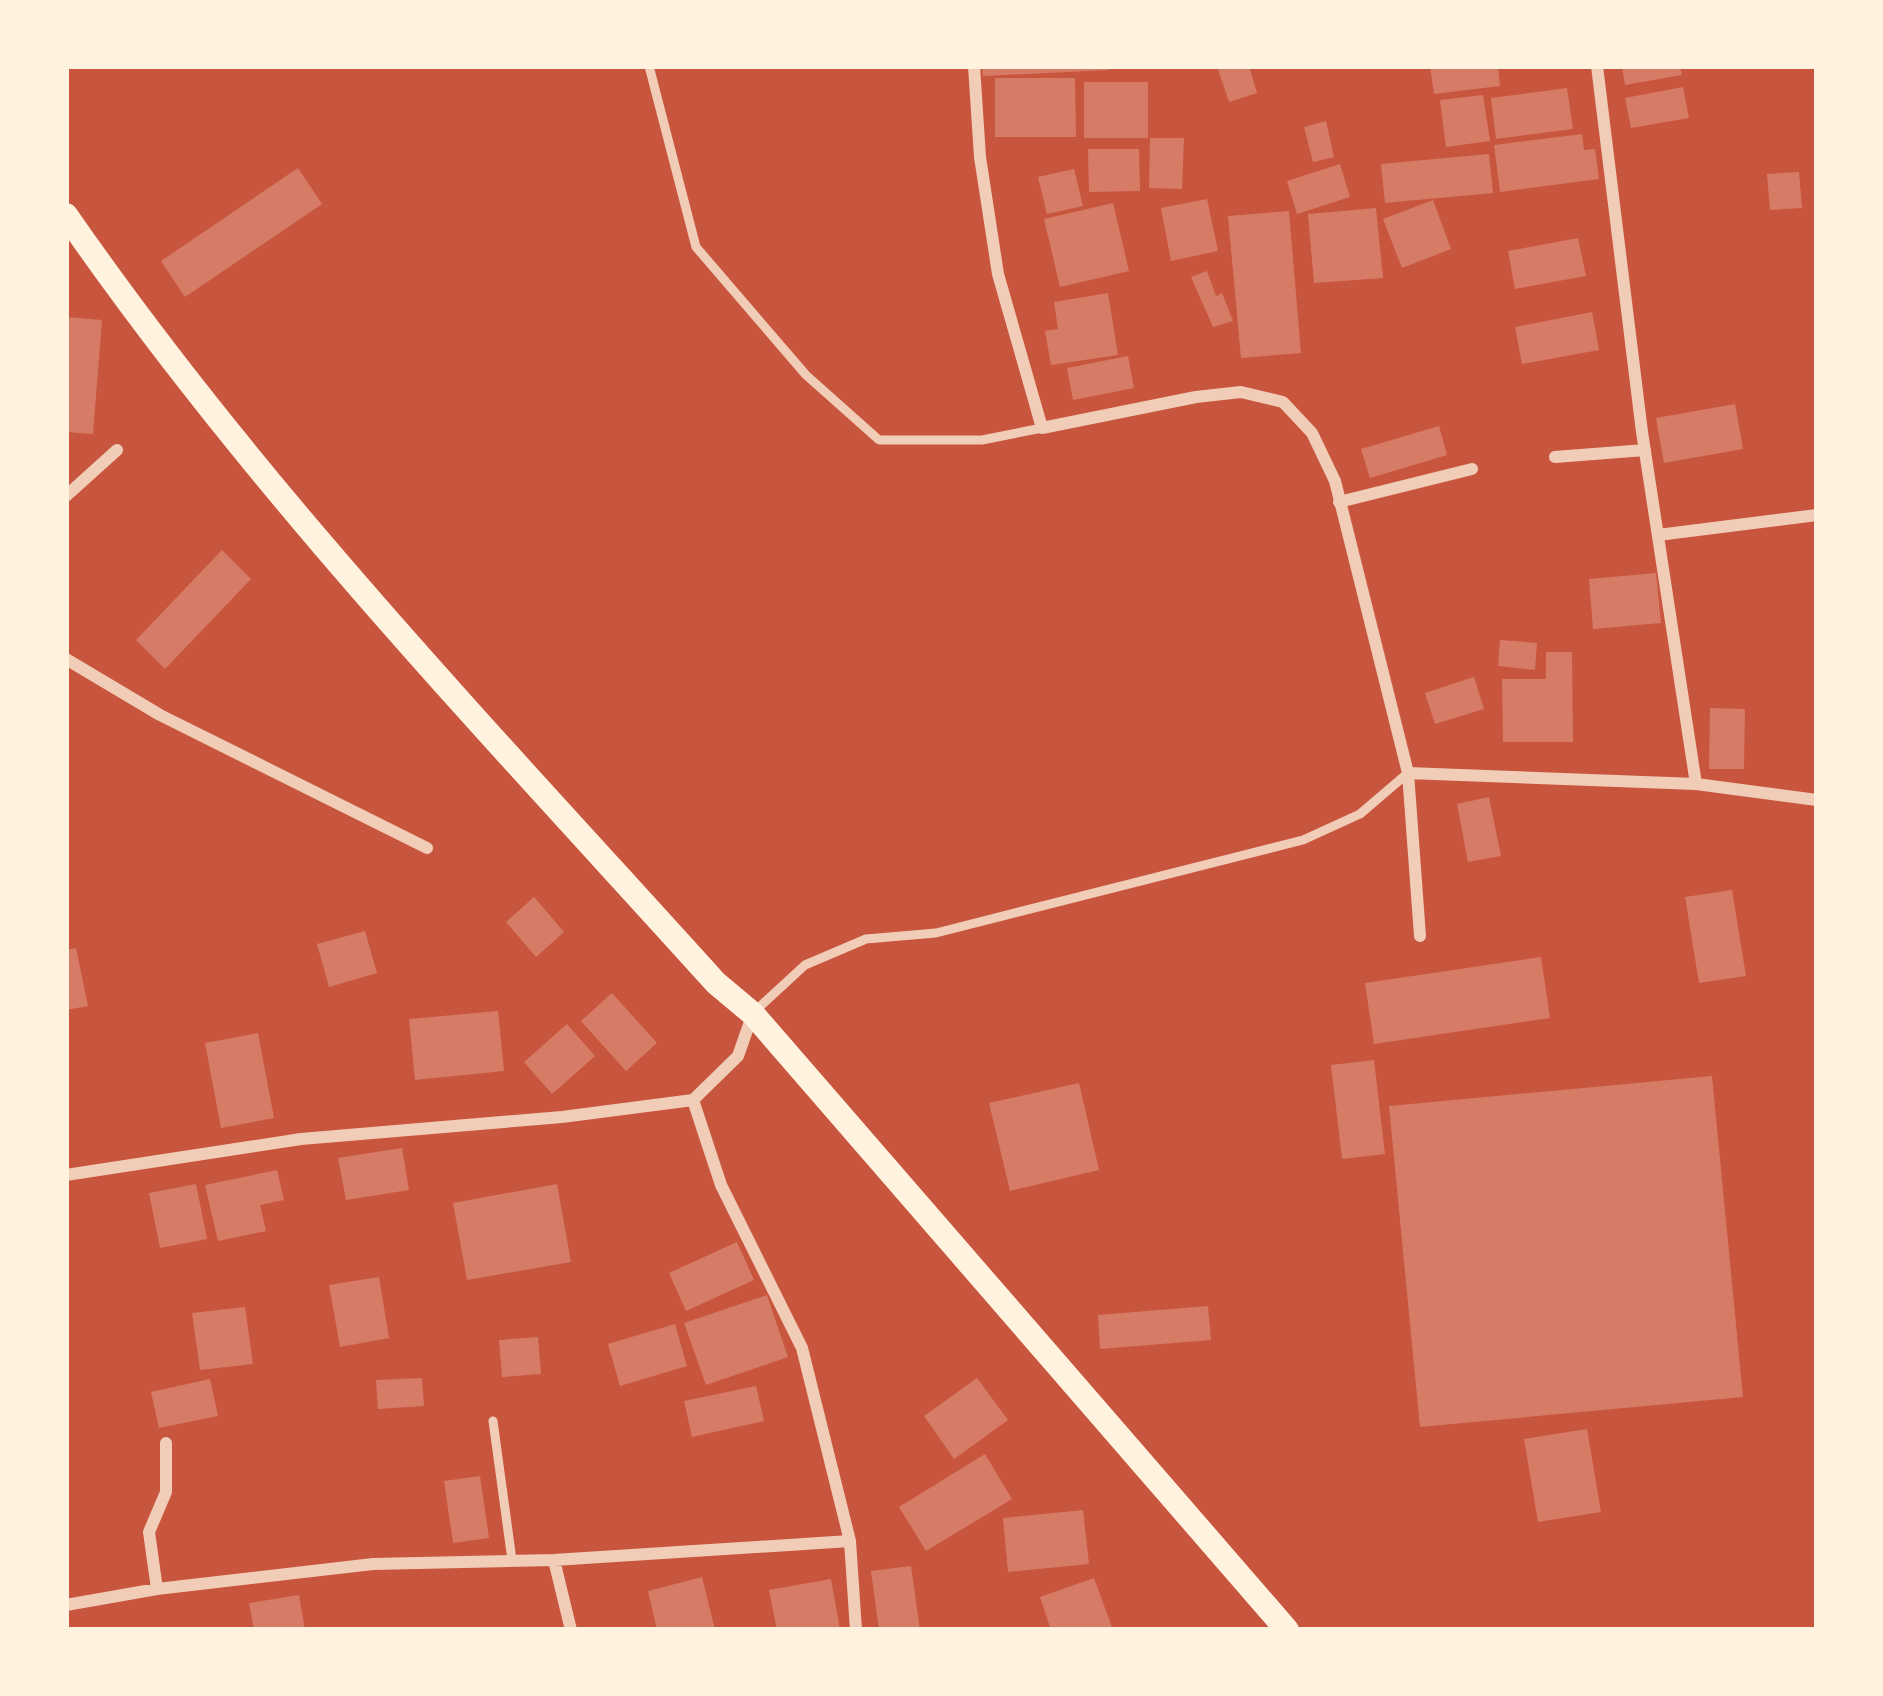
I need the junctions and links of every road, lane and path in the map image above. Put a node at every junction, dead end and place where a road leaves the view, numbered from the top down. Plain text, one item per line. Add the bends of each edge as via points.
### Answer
1 (649, 66) edge
2 (974, 66) edge
3 (1597, 66) edge
4 (66, 215) edge
5 (1042, 428) junction
6 (117, 449) dead end
7 (1645, 450) junction
8 (1556, 457) dead end
9 (1472, 470) dead end
10 (66, 496) edge
11 (1340, 502) junction
12 (1817, 514) edge
13 (1658, 535) junction
14 (66, 659) edge
15 (1408, 773) junction
16 (1696, 784) junction
17 (1817, 800) edge
18 (427, 848) dead end
19 (1420, 936) dead end
20 (753, 1014) junction
21 (693, 1100) junction
22 (66, 1175) edge
23 (493, 1421) dead end
24 (166, 1443) dead end
25 (850, 1541) junction
26 (554, 1559) junction
27 (512, 1560) junction
28 (157, 1589) junction
29 (66, 1605) edge
30 (571, 1630) edge
31 (856, 1630) edge
32 (1287, 1630) edge

1 - 5 lane via 696,247 806,375 879,440 982,440
2 - 5 street via 998,274
3 - 7 street
4 - 20 main road via 158,343 389,620 716,983
5 - 11 street via 1218,394 1283,402 1312,433
6 - 10 street
7 - 8 street
7 - 13 street
9 - 11 street
11 - 15 street
12 - 13 street
13 - 16 street
14 - 18 street via 160,715
15 - 16 street
15 - 19 street
15 - 20 lane via 1360,814 1303,840 936,933 866,939 805,965
16 - 17 street
20 - 21 street via 738,1056
20 - 32 main road
21 - 22 street via 301,1139
21 - 25 street via 722,1185 802,1348
23 - 27 lane
24 - 28 street via 164,1505 149,1532
25 - 26 street
25 - 31 street
26 - 27 street
26 - 30 street
27 - 28 street via 374,1564
28 - 29 street

